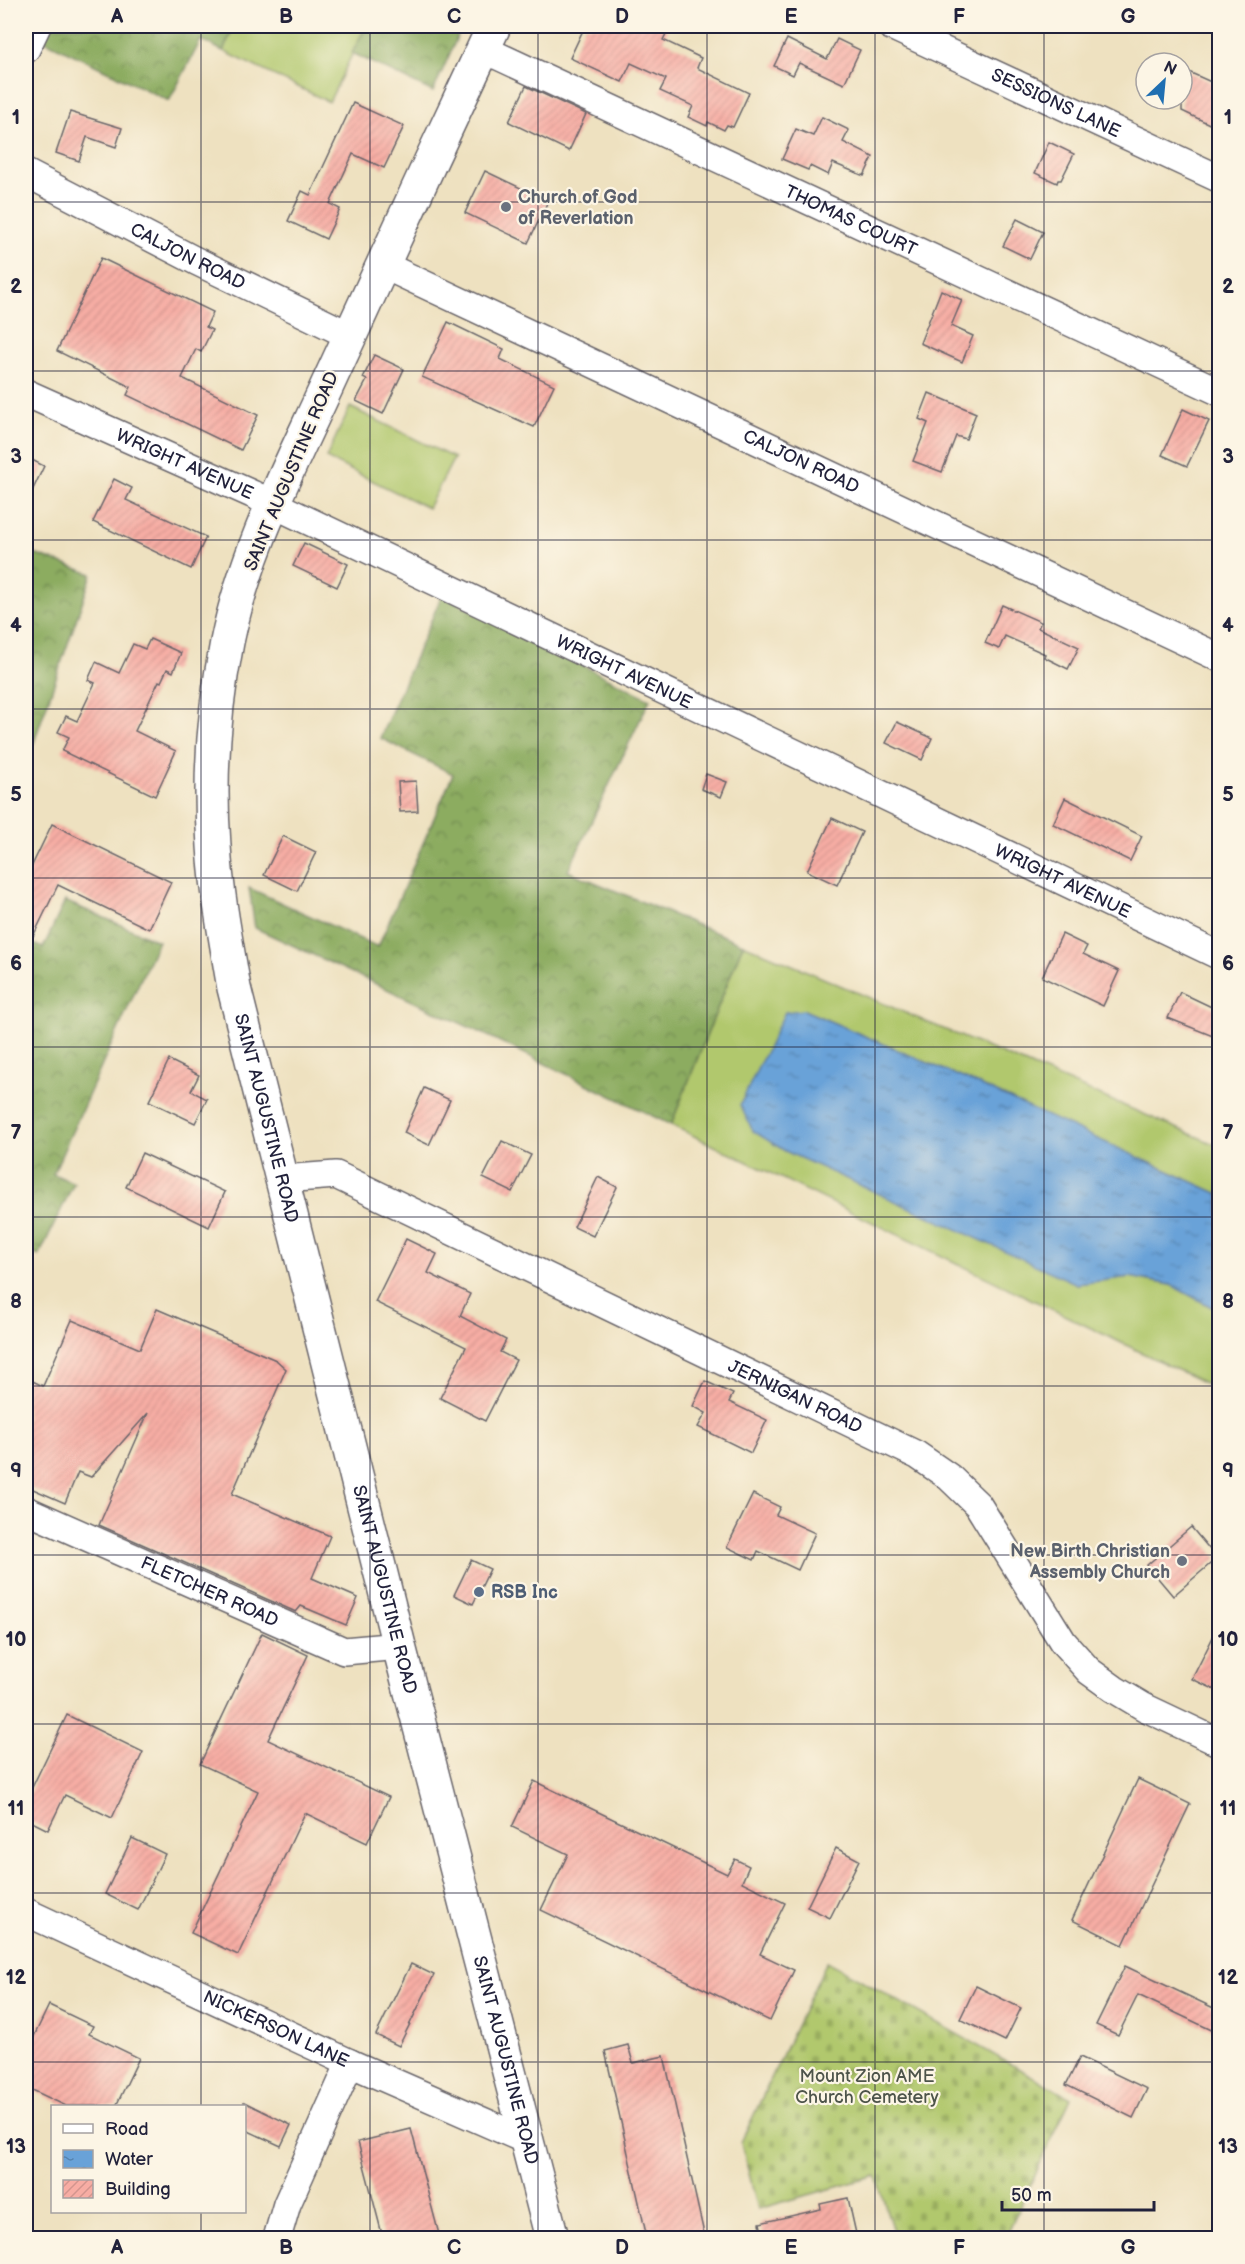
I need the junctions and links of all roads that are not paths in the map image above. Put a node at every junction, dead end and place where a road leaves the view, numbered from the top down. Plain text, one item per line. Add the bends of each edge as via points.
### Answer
1 (37, 26) edge
2 (891, 26) edge
3 (488, 37) edge
4 (26, 49) edge
5 (26, 173) edge
6 (1220, 179) edge
7 (383, 265) junction
8 (351, 336) junction
9 (1220, 392) edge
10 (26, 393) edge
11 (273, 504) junction
12 (1220, 658) edge
13 (1220, 956) edge
14 (282, 1179) junction
15 (26, 1510) edge
16 (399, 1646) junction
17 (1220, 1743) edge
18 (26, 1912) edge
19 (350, 2062) junction
20 (528, 2141) junction
21 (277, 2238) edge
22 (552, 2238) edge

1 - 4 street
2 - 6 street, SESSIONS LANE
3 - 7 main road, SAINT AUGUSTINE ROAD
3 - 9 street, THOMAS COURT
5 - 8 street, CALJON ROAD
7 - 8 main road, SAINT AUGUSTINE ROAD
7 - 12 street, CALJON ROAD
8 - 11 main road, SAINT AUGUSTINE ROAD
10 - 11 street, WRIGHT AVENUE
11 - 13 street, WRIGHT AVENUE
11 - 14 main road, SAINT AUGUSTINE ROAD via 240,592 227,641 217,705 213,784 214,846 226,944
14 - 16 main road, SAINT AUGUSTINE ROAD
14 - 17 street, JERNIGAN ROAD via 336,1175 917,1455 949,1477 978,1505 1063,1642 1089,1671 1144,1707
15 - 16 street, FLETCHER ROAD via 344,1651
16 - 20 main road, SAINT AUGUSTINE ROAD
18 - 19 street, NICKERSON LANE
19 - 20 street, NICKERSON LANE
19 - 21 street via 287,2204
20 - 22 main road, SAINT AUGUSTINE ROAD

